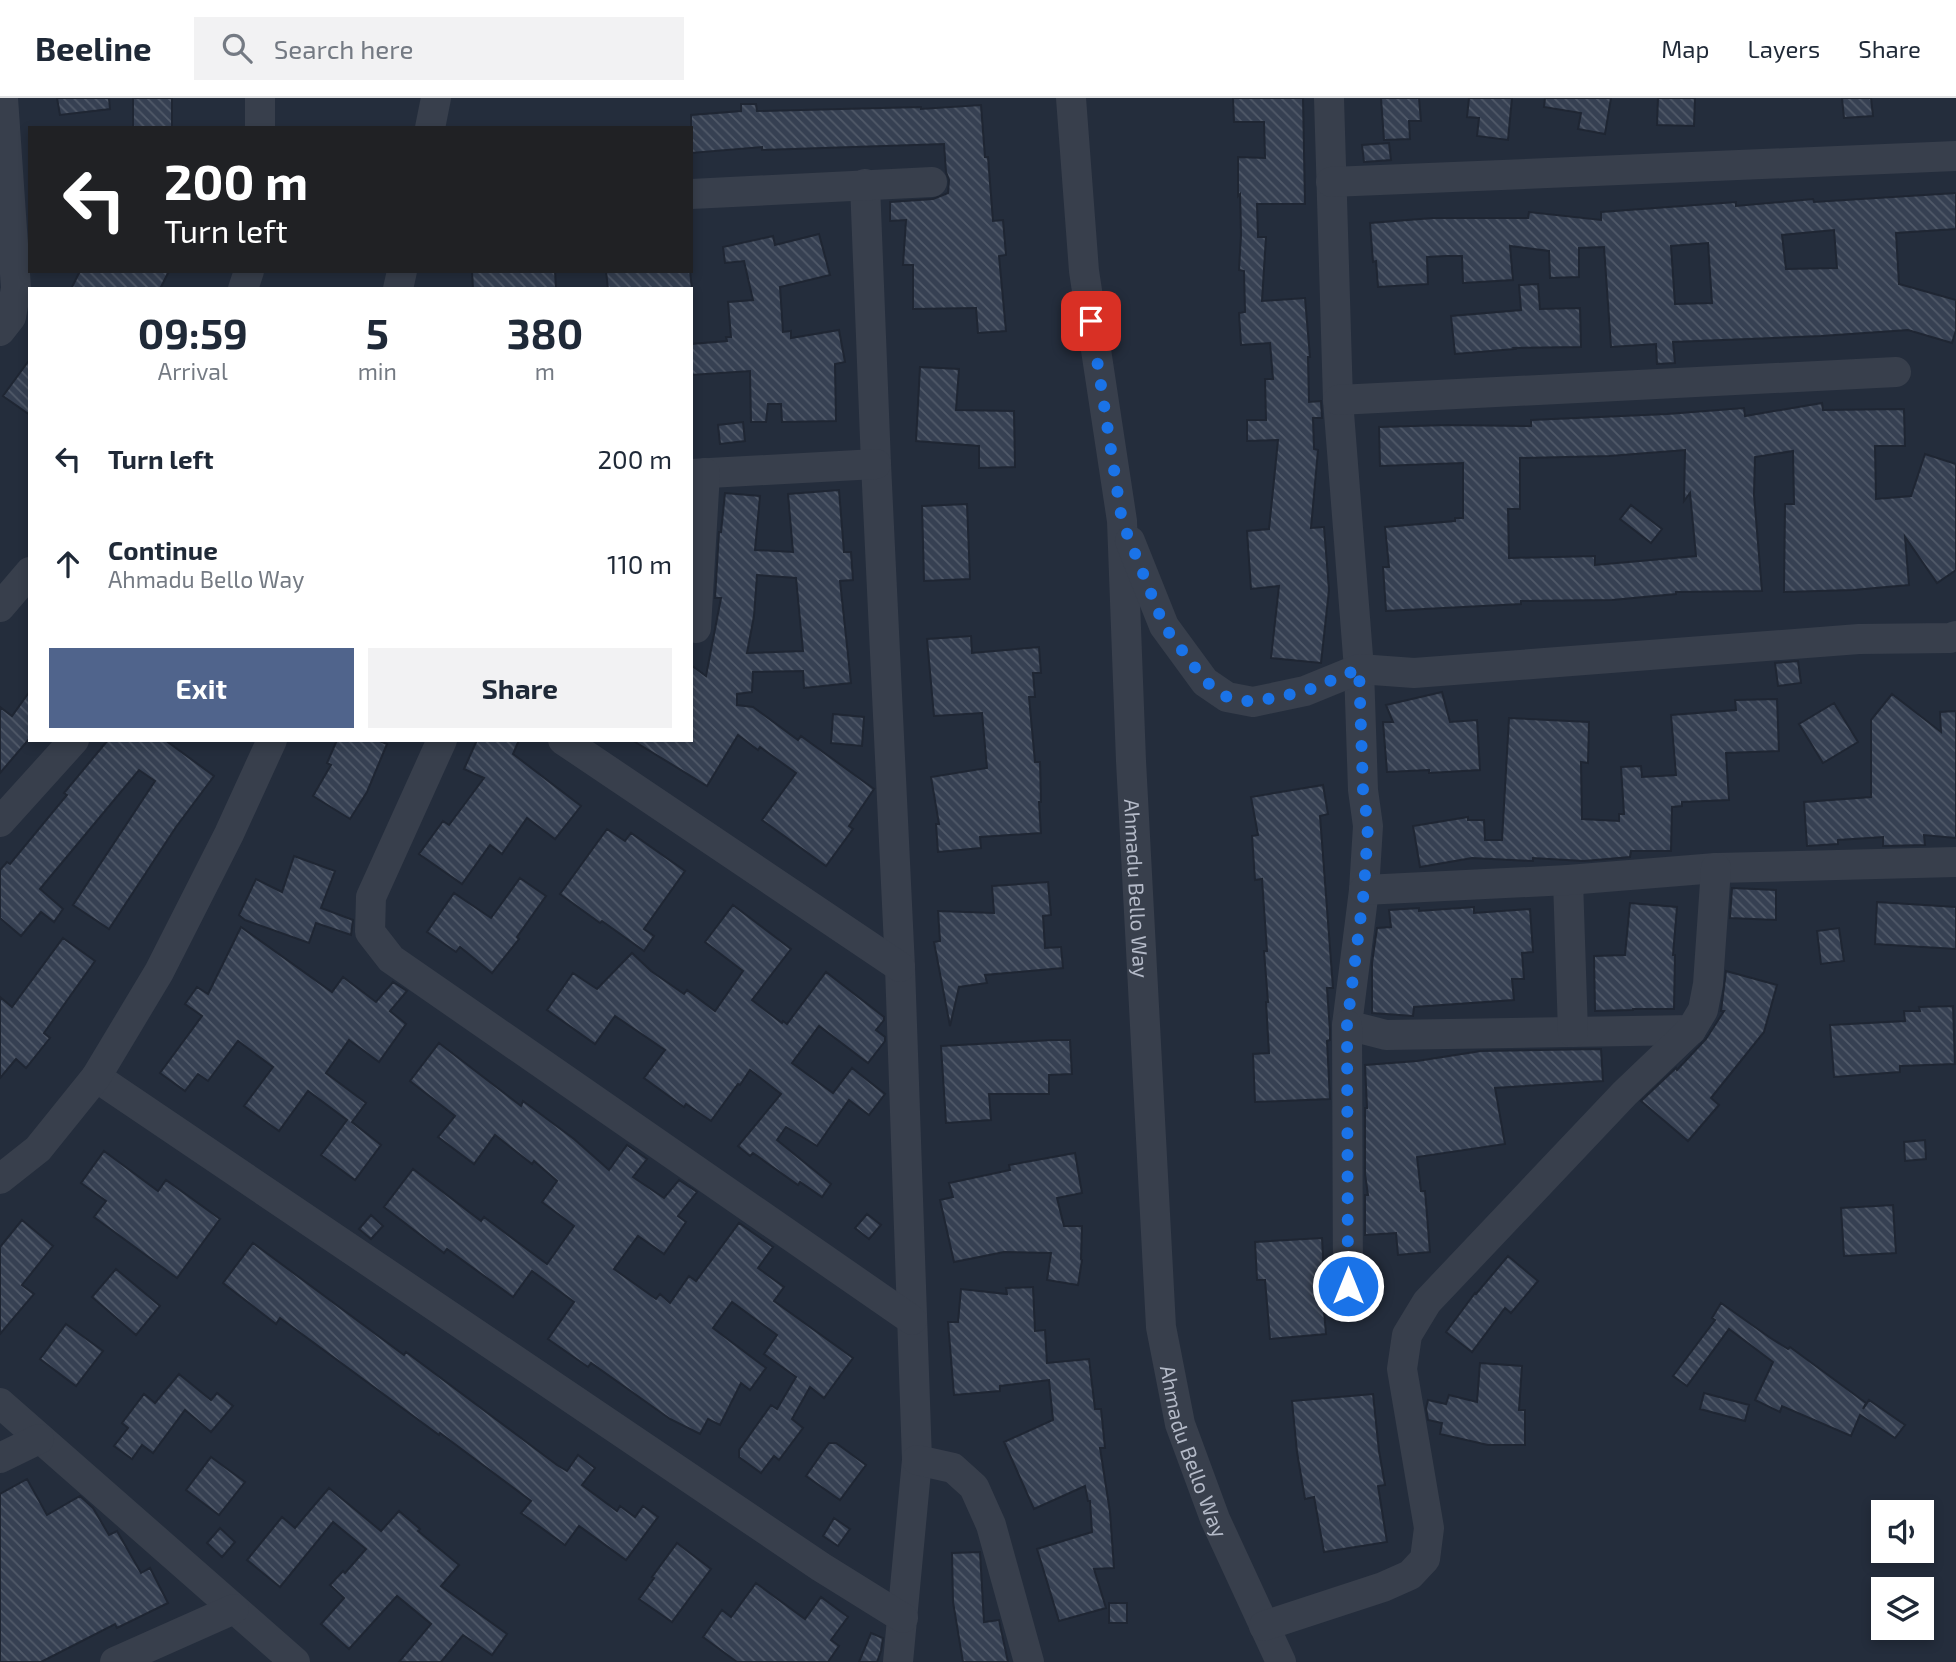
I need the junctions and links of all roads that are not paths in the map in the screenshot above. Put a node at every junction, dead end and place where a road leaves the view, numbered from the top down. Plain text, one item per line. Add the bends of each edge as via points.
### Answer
1 (3, 98) edge
2 (260, 98) edge
3 (436, 98) edge
4 (1071, 98) edge
5 (1329, 98) edge
6 (260, 126) edge
7 (430, 126) edge
8 (1956, 156) edge
9 (932, 182) dead end
10 (1331, 182) junction
11 (865, 184) junction
12 (693, 194) edge
13 (0, 331) edge
14 (1896, 372) dead end
15 (1338, 400) junction
16 (876, 464) junction
17 (698, 473) edge
18 (1122, 521) junction
19 (28, 574) edge
20 (0, 607) edge
21 (696, 628) dead end
22 (1956, 636) edge
23 (1359, 669) junction
24 (72, 742) edge
25 (271, 742) edge
26 (441, 742) edge
27 (566, 742) edge
28 (0, 822) edge
29 (1956, 862) edge
30 (1716, 868) junction
31 (1568, 880) junction
32 (1364, 890) junction
33 (900, 967) junction
34 (1347, 1025) junction
35 (1691, 1030) junction
36 (1573, 1032) junction
37 (96, 1077) junction
38 (0, 1179) edge
39 (1348, 1286) dead end
40 (912, 1320) junction
41 (0, 1403) edge
42 (40, 1438) junction
43 (0, 1458) edge
44 (917, 1460) junction
45 (234, 1609) junction
46 (903, 1618) junction
47 (1264, 1626) junction
48 (115, 1662) edge
49 (295, 1662) edge
50 (898, 1662) edge
51 (1029, 1662) edge
52 (1281, 1662) edge

1 - 13 street via 16,288 11,317
2 - 6 street
3 - 7 street
4 - 18 street, Ahmadu Bello Way via 1084,271
5 - 10 street
8 - 10 street
9 - 11 street
10 - 15 street
11 - 12 street
11 - 16 street
14 - 15 street
15 - 23 street
16 - 17 street
16 - 33 street
17 - 21 street
18 - 23 street via 1164,626 1205,681 1227,697 1253,702 1306,691
18 - 47 street, Ahmadu Bello Way via 1161,1327 1180,1424 1215,1519
19 - 20 street
22 - 23 street via 1859,639 1414,673
23 - 32 street via 1368,826
24 - 28 street
25 - 37 street via 159,972
26 - 40 street via 371,897 370,932 391,959
27 - 33 street
29 - 30 street
30 - 31 street
30 - 35 street via 1708,984 1703,1010
31 - 32 street
31 - 36 street
32 - 34 street
33 - 40 street
34 - 36 street via 1386,1035
34 - 39 street
35 - 36 street
35 - 47 street via 1427,1302 1406,1335 1402,1369 1429,1528 1425,1559 1410,1575 1382,1587
37 - 38 street via 38,1149
37 - 46 street
40 - 44 street
41 - 42 street
42 - 43 street
42 - 45 street
44 - 46 street
44 - 51 street via 953,1468 974,1487 991,1525
45 - 48 street
45 - 49 street
46 - 50 street
47 - 52 street, Ahmadu Bello Way

